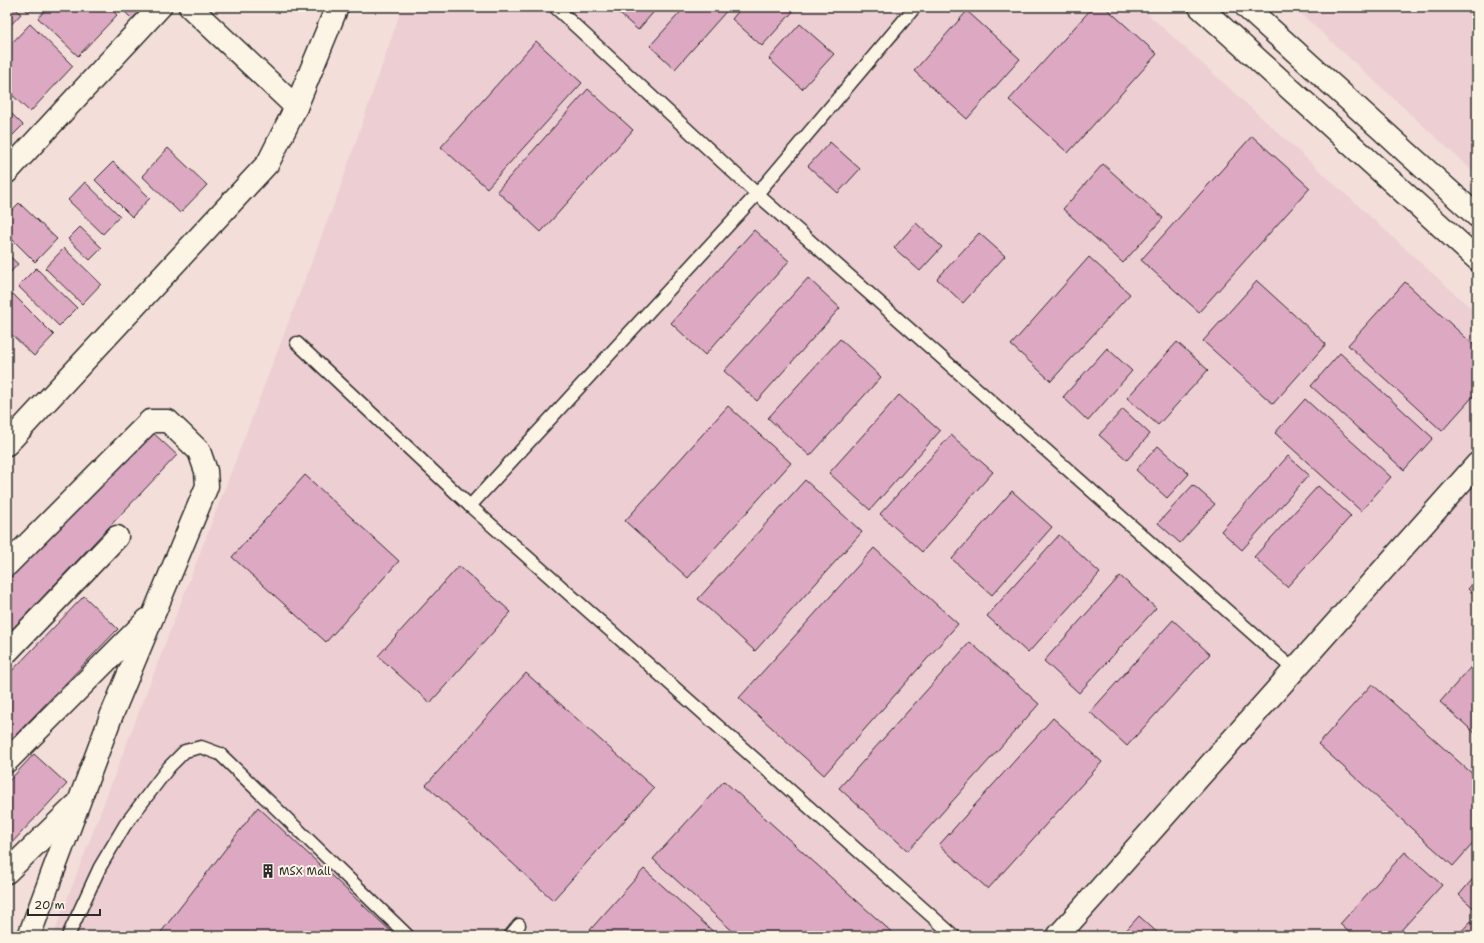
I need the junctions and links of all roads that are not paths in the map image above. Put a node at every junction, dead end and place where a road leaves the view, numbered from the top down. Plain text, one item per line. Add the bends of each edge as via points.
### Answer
1 (160, 7) edge
2 (190, 7) edge
3 (337, 7) edge
4 (555, 7) edge
5 (914, 7) edge
6 (1200, 7) edge
7 (1246, 7) edge
8 (296, 107) junction
9 (7, 172) edge
10 (757, 194) junction
11 (1477, 216) edge
12 (1477, 259) edge
13 (297, 343) dead end
14 (7, 444) edge
15 (1477, 464) edge
16 (470, 506) junction
17 (117, 537) dead end
18 (7, 565) edge
19 (155, 612) junction
20 (7, 652) edge
21 (1294, 670) junction
22 (7, 761) edge
23 (80, 800) junction
24 (7, 872) edge
25 (519, 925) dead end
26 (29, 936) edge
27 (68, 936) edge
28 (408, 936) edge
29 (510, 936) edge
30 (954, 936) edge
31 (1058, 936) edge

1 - 9 street
2 - 8 street
3 - 8 street
4 - 10 lane
5 - 10 lane
6 - 12 street
7 - 11 street
8 - 14 street via 268,163
10 - 16 lane
10 - 21 lane
13 - 16 lane
15 - 21 street
16 - 30 lane
17 - 20 street
18 - 19 street via 150,420 168,421 200,451 207,486
19 - 22 street
19 - 23 street via 110,719
21 - 31 street
23 - 24 street
23 - 26 street
25 - 29 lane
27 - 28 lane via 100,867 125,825 169,767 185,751 200,747 220,754

